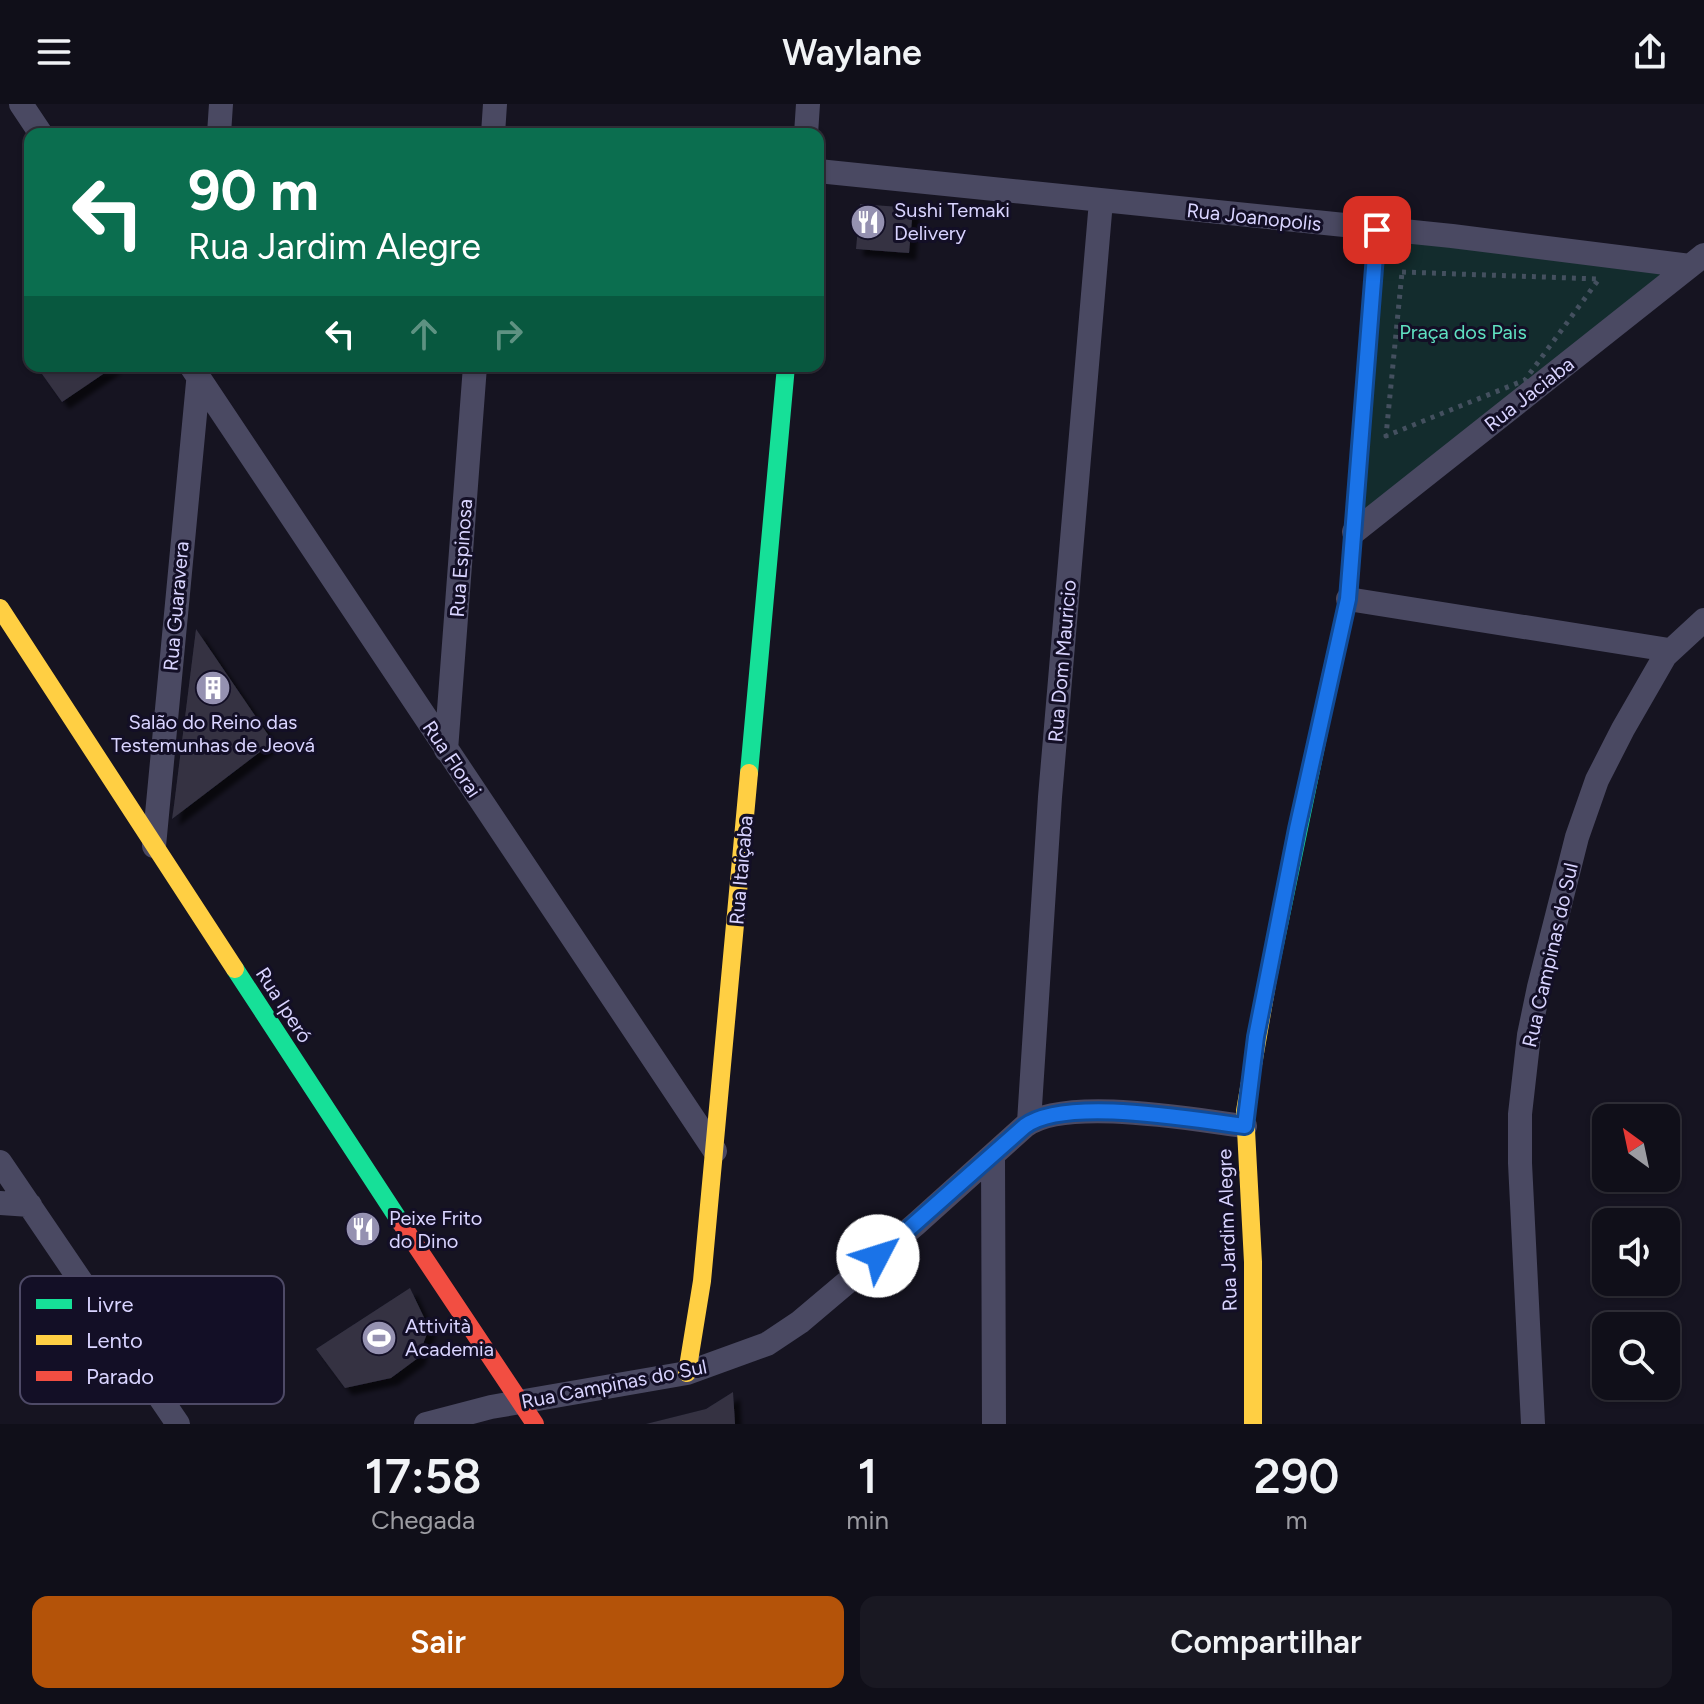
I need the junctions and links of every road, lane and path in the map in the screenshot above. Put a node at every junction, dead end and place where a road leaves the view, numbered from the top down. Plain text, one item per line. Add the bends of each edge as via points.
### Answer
1 (21, 104) edge
2 (221, 104) edge
3 (495, 104) edge
4 (808, 104) edge
5 (37, 128) edge
6 (219, 128) edge
7 (493, 128) edge
8 (806, 128) edge
9 (824, 172) edge
10 (1101, 201) junction
11 (1377, 230) junction
12 (1697, 260) edge
13 (1402, 272) joint
14 (196, 372) edge
15 (197, 372) edge
16 (475, 372) edge
17 (785, 372) edge
18 (1354, 532) junction
19 (1348, 599) junction
20 (0, 608) edge
21 (1704, 620) edge
22 (1669, 650) junction
23 (446, 750) junction
24 (154, 846) junction
25 (1029, 1122) junction
26 (1245, 1126) junction
27 (715, 1151) junction
28 (993, 1157) junction
29 (0, 1162) edge
30 (0, 1203) edge
31 (30, 1205) junction
32 (78, 1276) edge
33 (687, 1373) junction
34 (520, 1403) junction
35 (164, 1404) edge
36 (178, 1424) edge
37 (426, 1424) edge
38 (535, 1424) edge
39 (994, 1424) edge
40 (1253, 1424) edge
41 (1533, 1424) edge

1 - 5 street
2 - 6 street
3 - 7 street
4 - 8 street
9 - 10 street, Rua Joanopolis
10 - 11 street, Rua Joanopolis
10 - 25 street, Rua Dom Mauricio via 1050,797
11 - 12 street, Rua Joanopolis
11 - 18 street, Rua Jardim Alegre
12 - 18 street, Rua Jaciaba
13 - 13 path via 1386,436 1525,380 1599,279
14 - 24 street, Rua Guaravera
15 - 23 street, Rua Florai
16 - 23 street, Rua Espinosa
17 - 27 street, Rua Itaiçaba
18 - 19 street, Rua Jardim Alegre
19 - 22 street
19 - 26 street, Rua Jardim Alegre via 1288,873 1251,1066
20 - 24 street, Rua Iperó
21 - 22 street, Rua Campinas do Sul
22 - 41 street, Rua Campinas do Sul via 1585,809 1529,1035 1520,1163
23 - 27 street, Rua Florai
24 - 34 street, Rua Iperó
25 - 26 street via 1104,1110
25 - 28 street, Rua Campinas do Sul
26 - 40 street, Rua Jardim Alegre via 1253,1262
27 - 33 street, Rua Itaiçaba
28 - 33 street, Rua Campinas do Sul via 800,1322 767,1344
28 - 39 street
29 - 31 street
30 - 31 street
31 - 32 street
33 - 34 street, Rua Campinas do Sul
34 - 37 street, Rua Campinas do Sul
34 - 38 street, Rua Iperó
35 - 36 street

